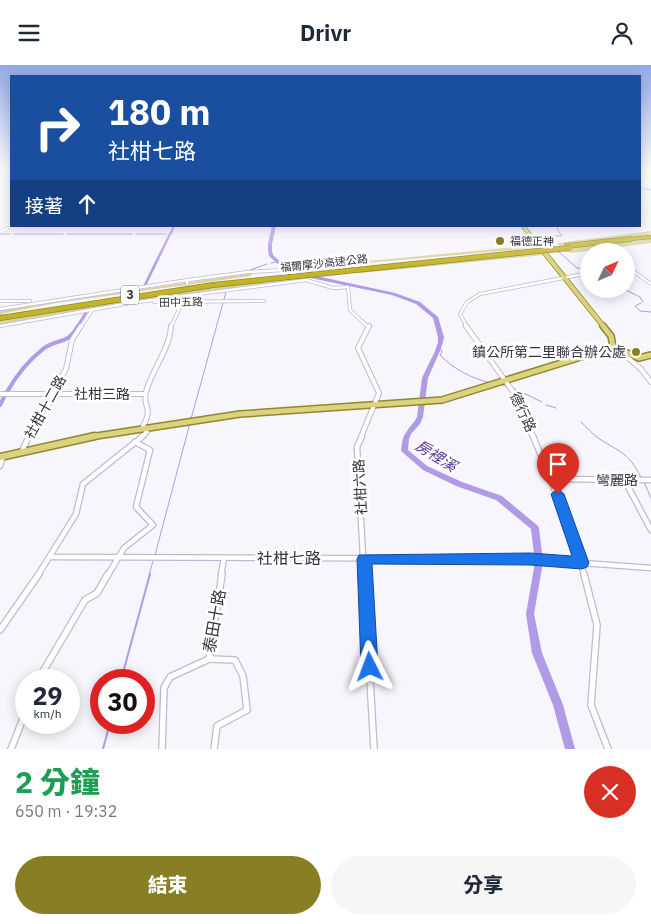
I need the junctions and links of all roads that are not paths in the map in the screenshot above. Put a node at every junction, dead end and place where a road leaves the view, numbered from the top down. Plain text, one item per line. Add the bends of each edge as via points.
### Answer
1 (524, 227) edge
2 (651, 237) edge
3 (537, 249) junction
4 (544, 252) dead end
5 (316, 268) dead end
6 (277, 270) joint
7 (635, 272) edge
8 (560, 273) junction
9 (580, 275) edge
10 (574, 276) junction
11 (564, 278) junction
12 (188, 280) junction
13 (187, 284) dead end
14 (651, 284) edge
15 (184, 290) dead end
16 (185, 295) junction
17 (0, 301) edge
18 (41, 301) junction
19 (180, 301) junction
20 (222, 301) joint
21 (264, 301) dead end
22 (138, 302) junction
23 (0, 309) edge
24 (93, 309) junction
25 (0, 317) edge
26 (0, 326) edge
27 (613, 347) junction
28 (620, 351) junction
29 (651, 355) edge
30 (508, 382) junction
31 (651, 382) edge
32 (0, 394) edge
33 (51, 394) junction
34 (145, 394) junction
35 (375, 405) junction
36 (143, 427) junction
37 (135, 442) junction
38 (22, 451) junction
39 (1, 457) edge
40 (0, 466) edge
41 (552, 479) junction
42 (651, 479) edge
43 (625, 481) junction
44 (651, 529) edge
45 (51, 557) junction
46 (119, 558) junction
47 (224, 558) junction
48 (364, 559) junction
49 (582, 563) junction
50 (651, 568) edge
51 (0, 630) edge
52 (209, 659) junction
53 (44, 669) edge
54 (17, 734) edge
55 (11, 749) edge
56 (162, 749) edge
57 (214, 749) edge
58 (374, 749) edge
59 (608, 749) edge

1 - 3 main road
2 - 3 highway, 福爾摩沙高速公路 / 3, bridge
3 - 25 highway, 福爾摩沙高速公路 / 3 via 260,278
4 - 8 main road
5 - 6 street
6 - 12 street
7 - 14 street
8 - 10 street
8 - 11 main road
9 - 10 street
10 - 11 street
11 - 27 main road via 611,336
11 - 30 street, 德行路 via 483,293 462,306 463,322
12 - 13 street
12 - 18 street
15 - 16 street
16 - 19 street
16 - 22 street
16 - 35 street, 社柑六路 via 306,280 333,288 348,287 350,310 369,326 358,348 379,393
17 - 18 street
18 - 23 street
19 - 20 street, 田中五路
19 - 22 street, 田中五路
19 - 34 street via 171,325 172,336 162,349
20 - 21 street, 田中五路
22 - 24 street
24 - 26 street
24 - 33 street, 社柑十二路 via 72,341 66,369
27 - 28 main road
27 - 30 main road
28 - 29 main road via 639,358
28 - 31 street
30 - 35 main road via 452,399
30 - 41 street, 德行路
32 - 33 street, 社柑三路
33 - 34 street, 社柑三路
33 - 38 street, 社柑十二路 via 51,402 37,416
34 - 36 street via 149,415
35 - 36 main road via 240,414
35 - 48 street, 社柑六路 via 357,447
36 - 37 street via 147,432
36 - 38 main road
37 - 45 street via 84,484 76,514
37 - 46 street via 150,450 136,507 154,525 124,548
38 - 39 main road
39 - 40 street
41 - 43 street, 彎麗路
41 - 49 street, 德行路
42 - 43 street, 彎麗路
43 - 44 street
45 - 46 street, 社柑七路
45 - 51 street
46 - 47 street, 社柑七路
46 - 53 street via 97,593 85,600
47 - 48 street, 社柑七路
47 - 52 street, 泰田十路
48 - 49 street, 社柑七路 via 527,559
48 - 58 street, 社柑六路
49 - 50 street, 社柑七路
49 - 59 street, 德行路 via 597,625 591,705
52 - 56 street, 泰田十路 via 170,677 164,688
52 - 57 street via 235,660 243,675 247,710 217,726
54 - 55 street

